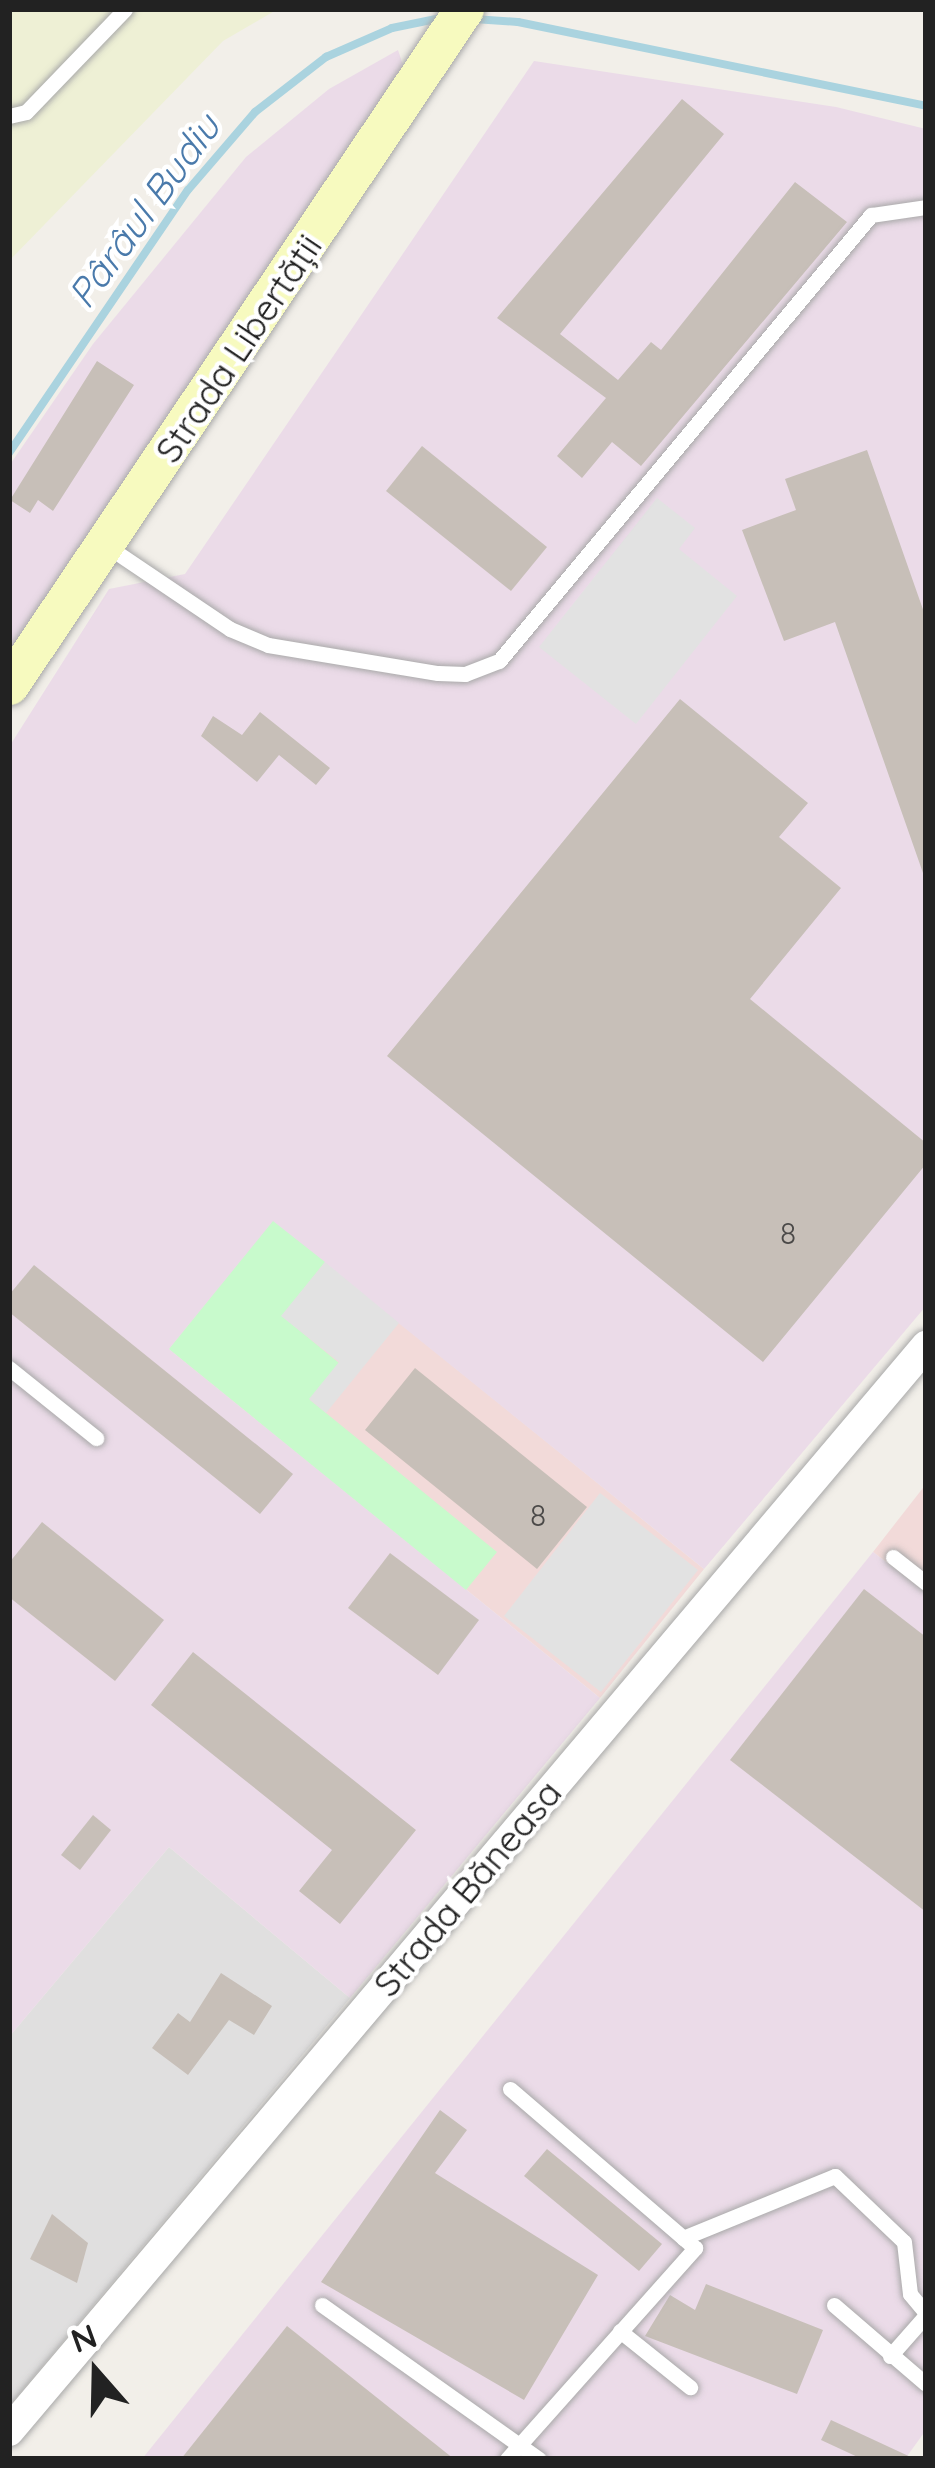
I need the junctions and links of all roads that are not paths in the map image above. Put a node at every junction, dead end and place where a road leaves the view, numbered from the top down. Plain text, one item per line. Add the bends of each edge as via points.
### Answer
1 (124, 9) edge
2 (464, 9) edge
3 (9, 116) edge
4 (926, 207) edge
5 (104, 544) junction
6 (9, 685) edge
7 (926, 1346) edge
8 (9, 1368) edge
9 (96, 1438) dead end
10 (893, 1557) dead end
11 (926, 1583) edge
12 (510, 2089) dead end
13 (683, 2238) junction
14 (834, 2305) dead end
15 (322, 2306) dead end
16 (926, 2314) edge
17 (620, 2331) junction
18 (890, 2356) junction
19 (926, 2384) edge
20 (690, 2387) dead end
21 (9, 2431) edge
22 (521, 2443) junction
23 (507, 2459) edge
24 (539, 2459) edge

1 - 3 lane via 26,112
2 - 5 main road, Strada Libertății
4 - 5 lane via 871,215 500,661 438,673 268,645 230,629
5 - 6 main road, Strada Libertății
7 - 21 street, Strada Băneasa
8 - 9 lane
10 - 11 lane
12 - 13 lane
13 - 16 lane via 835,2176 904,2242 910,2294
13 - 17 lane via 694,2248
14 - 18 lane
15 - 22 lane
16 - 18 lane
17 - 20 lane
17 - 22 lane
18 - 19 lane
22 - 23 lane
22 - 24 lane

